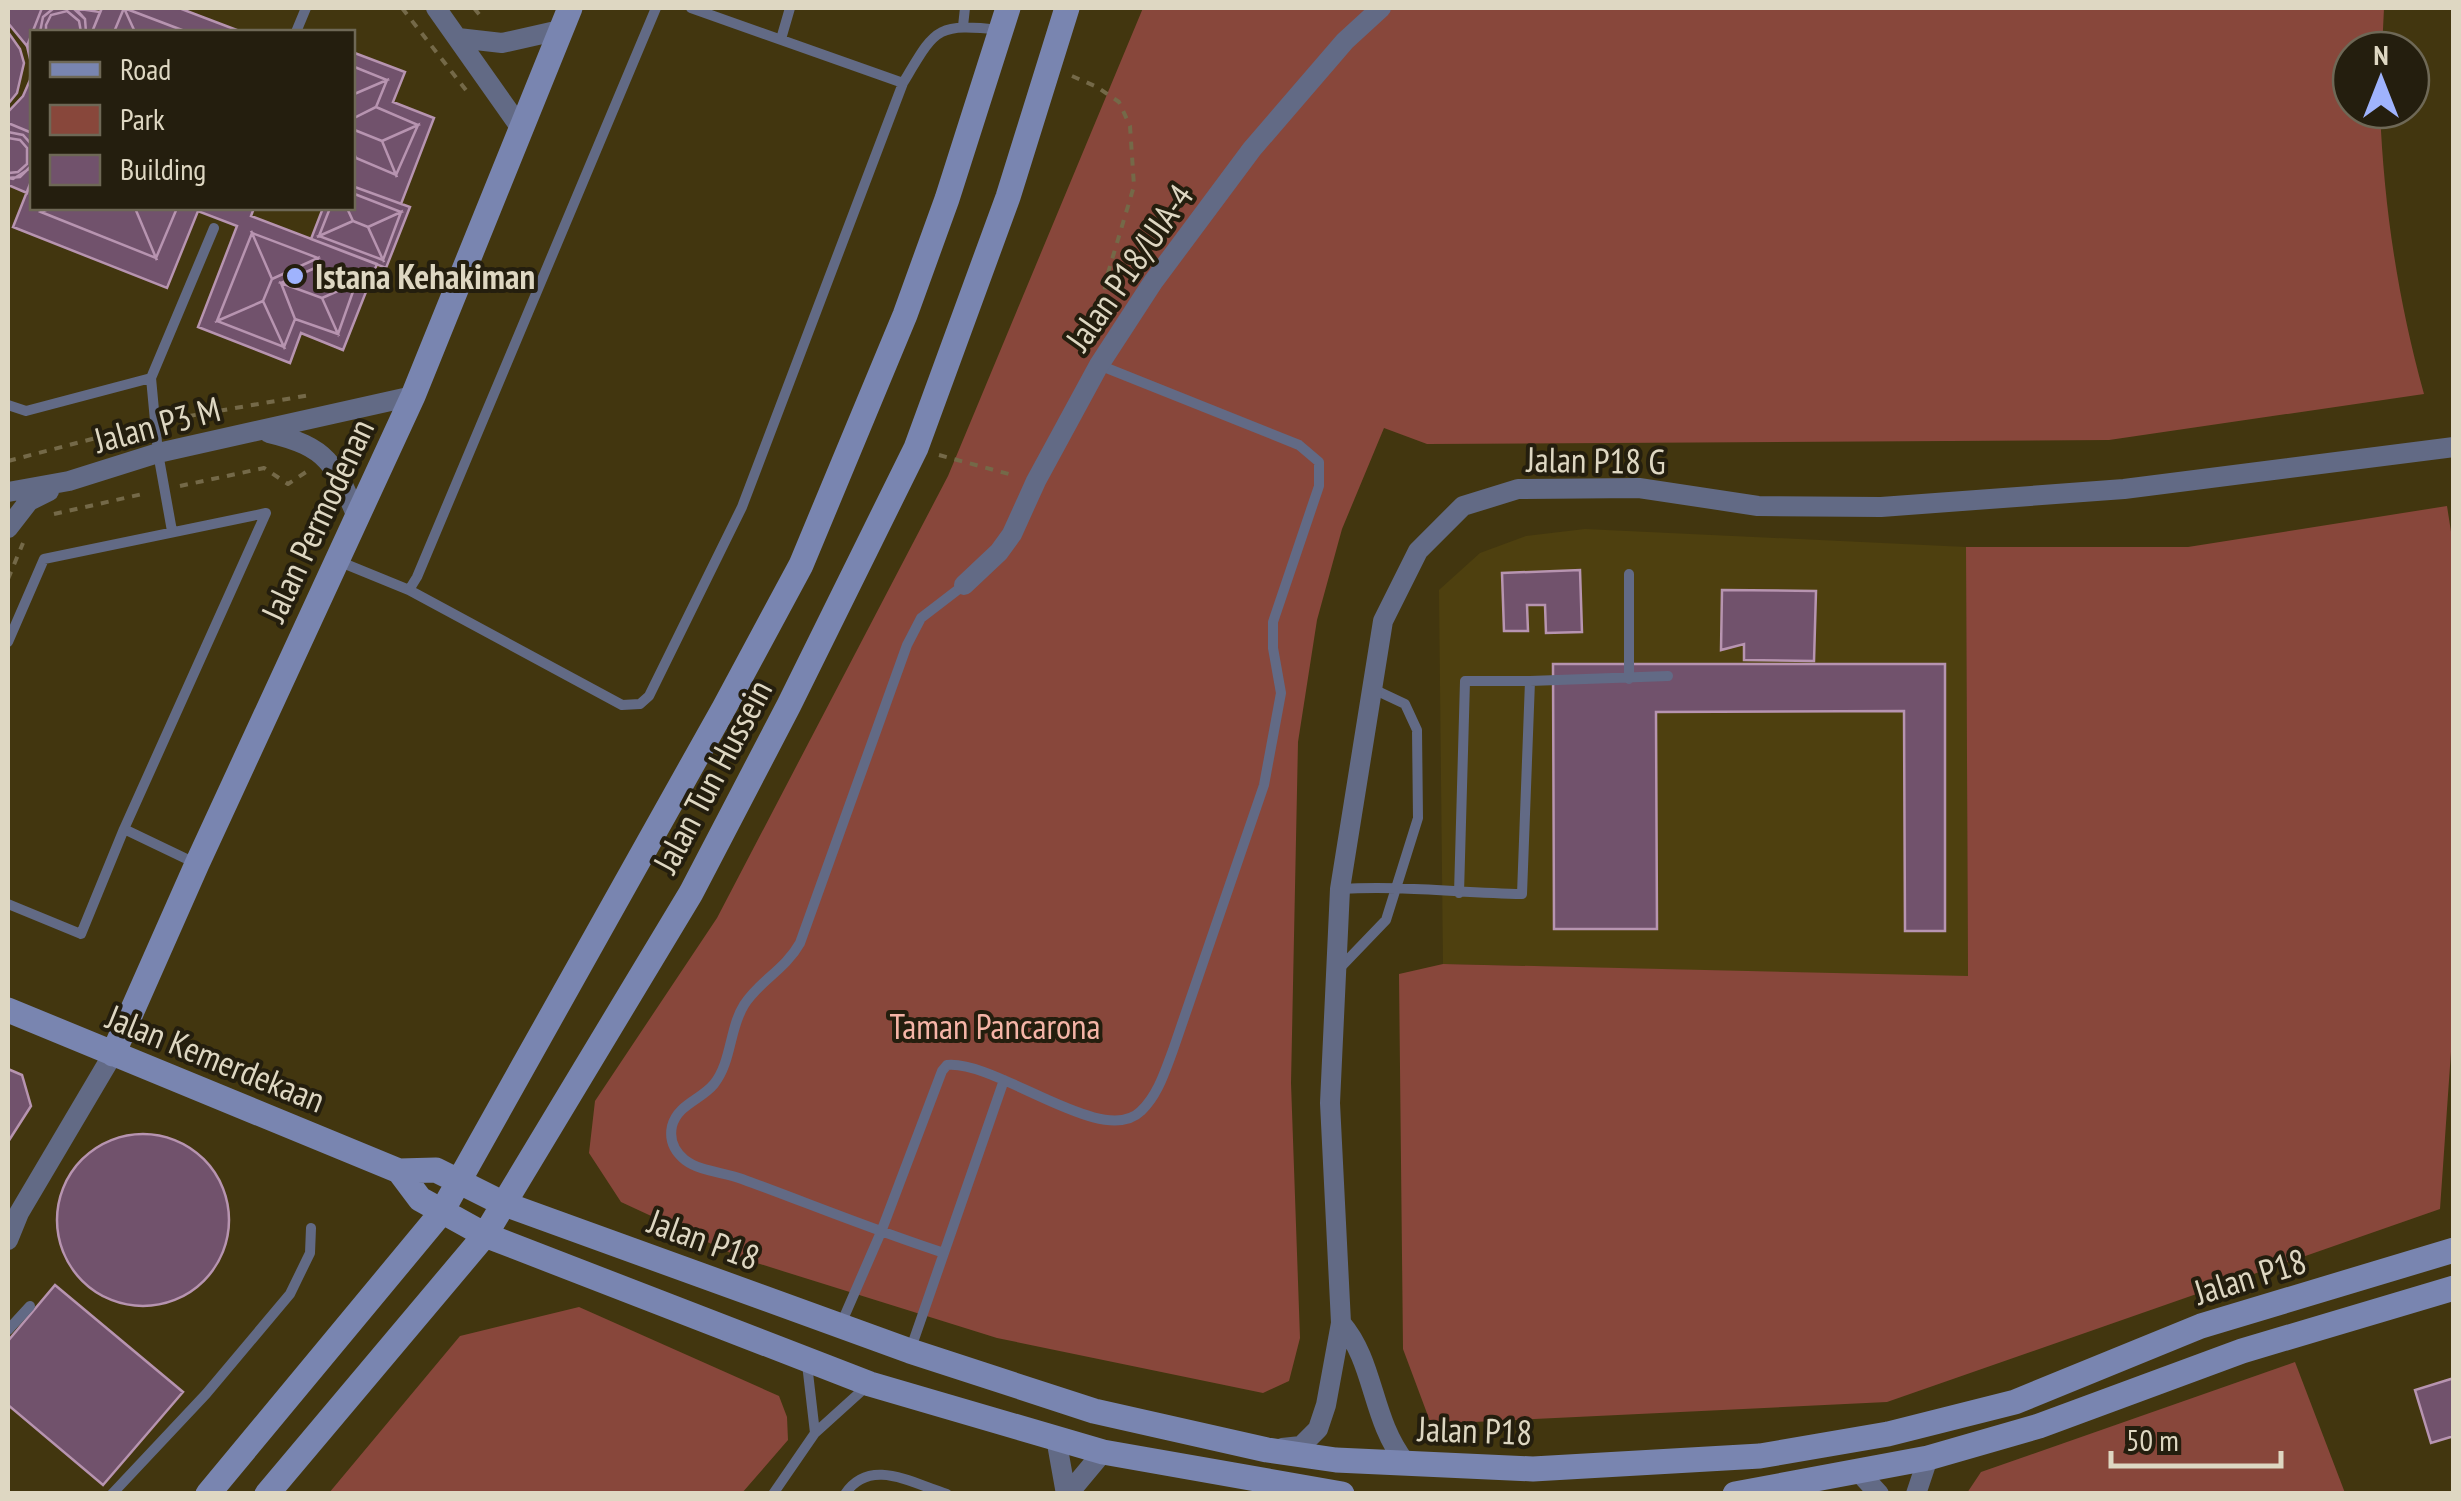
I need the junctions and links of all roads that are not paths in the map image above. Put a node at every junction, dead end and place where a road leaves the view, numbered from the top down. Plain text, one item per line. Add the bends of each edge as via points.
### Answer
1 (656, 8) edge
2 (691, 8) edge
3 (790, 8) edge
4 (965, 8) edge
5 (1067, 8) edge
6 (1380, 8) edge
7 (439, 9) edge
8 (565, 19) edge
9 (1005, 19) edge
10 (963, 26) junction
11 (458, 38) junction
12 (781, 40) junction
13 (903, 83) junction
14 (520, 127) junction
15 (214, 228) dead end
16 (1098, 365) junction
17 (151, 378) junction
18 (413, 396) junction
19 (8, 405) edge
20 (262, 431) junction
21 (2454, 447) edge
22 (158, 453) junction
23 (69, 481) junction
24 (8, 492) edge
25 (357, 517) junction
26 (8, 528) edge
27 (172, 531) junction
28 (337, 560) junction
29 (1629, 574) dead end
30 (964, 585) joint
31 (408, 590) junction
32 (8, 642) edge
33 (1668, 676) dead end
34 (1628, 679) junction
35 (1530, 682) junction
36 (1370, 688) junction
37 (124, 828) junction
38 (196, 864) junction
39 (1399, 886) junction
40 (1340, 889) junction
41 (1459, 892) junction
42 (8, 904) edge
43 (1336, 972) junction
44 (8, 1010) edge
45 (113, 1054) junction
46 (1004, 1080) junction
47 (399, 1171) junction
48 (459, 1182) junction
49 (502, 1203) junction
50 (441, 1212) junction
51 (311, 1228) dead end
52 (880, 1232) junction
53 (486, 1235) junction
54 (8, 1240) edge
55 (2453, 1249) edge
56 (944, 1252) junction
57 (2454, 1288) edge
58 (30, 1306) dead end
59 (1341, 1322) junction
60 (840, 1325) junction
61 (8, 1330) edge
62 (910, 1351) junction
63 (807, 1360) junction
64 (870, 1384) junction
65 (815, 1433) junction
66 (1056, 1438) junction
67 (1267, 1450) junction
68 (1103, 1452) junction
69 (1928, 1458) junction
70 (1405, 1462) junction
71 (1858, 1471) junction
72 (922, 1490) edge
73 (112, 1494) edge
74 (208, 1494) edge
75 (267, 1494) edge
76 (772, 1494) edge
77 (846, 1494) edge
78 (947, 1494) edge
79 (1067, 1494) edge
80 (1342, 1494) edge
81 (1735, 1494) edge
82 (1879, 1494) edge
83 (1916, 1494) edge

1 - 31 lane
2 - 12 lane
3 - 12 lane
4 - 10 lane
5 - 49 street, Jalan Tun Hussein via 1008,197 916,448 691,893
6 - 16 street, Jalan P18/UIA-4 via 1252,149
7 - 11 street
8 - 11 street via 502,43
8 - 14 street, Jalan Permodenan
9 - 10 lane
9 - 48 street, Jalan Tun Hussein via 905,315 801,565
10 - 13 lane via 929,40
11 - 14 street
12 - 13 lane
13 - 31 lane via 742,507 649,696 622,705
14 - 18 street, Jalan Permodenan
15 - 17 lane
16 - 30 street, Jalan P18/UIA-4 via 1012,534
16 - 46 lane via 1299,445 1321,473 1274,622 1281,693 1264,785 1160,1083 1142,1110 1114,1122
17 - 19 lane via 26,411
17 - 22 lane
18 - 20 street, Jalan P3 M
18 - 25 street, Jalan Permodenan
20 - 22 street, Jalan P3 M
20 - 25 street, Jalan P3 M via 316,450 338,472
21 - 36 street, Jalan P18 G via 2124,489 1881,507 1758,506 1639,488 1518,489 1463,506 1418,551 1383,621
22 - 23 street, Jalan P3 M
22 - 27 lane
23 - 24 street, Jalan P3 M
23 - 26 street, Jalan P3 M via 28,501
25 - 28 street, Jalan Permodenan
27 - 32 lane via 44,559
27 - 37 lane via 266,513
28 - 31 lane
28 - 38 street, Jalan Permodenan
29 - 34 lane
30 - 52 lane via 913,632 800,944 743,1006 714,1084 674,1122 676,1152 699,1168
33 - 34 lane
34 - 35 lane
35 - 41 lane via 1522,894
35 - 41 lane via 1465,681
36 - 39 lane via 1405,704 1417,730 1418,818
36 - 40 street, Jalan P18 G
37 - 38 lane
37 - 42 lane via 81,934
38 - 45 street, Jalan Permodenan
39 - 40 lane
39 - 41 lane
39 - 43 lane via 1386,920
40 - 43 street, Jalan P18 G
43 - 59 street, Jalan P18 G via 1330,1104
44 - 45 street, Jalan Kemerdekaan
45 - 47 street, Jalan Kemerdekaan
45 - 54 street
46 - 52 lane via 956,1064 942,1071
46 - 56 lane
47 - 48 street, Jalan Kemerdekaan via 436,1170
47 - 50 street, Jalan Kemerdekaan via 420,1200
48 - 49 street, Jalan P18
48 - 50 street, Jalan Tun Hussein
49 - 53 street, Jalan Tun Hussein
49 - 60 street, Jalan P18
50 - 53 street, Jalan Kemerdekaan
50 - 74 street, Jalan Tun Hussein
51 - 73 lane via 310,1252 290,1294
52 - 56 lane
52 - 60 lane
53 - 63 street
53 - 75 street, Jalan Tun Hussein
55 - 70 street, Jalan P18 via 2201,1326 2015,1402 1888,1434 1760,1456 1533,1468
56 - 62 lane
57 - 69 street, Jalan P18 via 2242,1351 2039,1426
58 - 61 lane
59 - 67 street, Jalan P18 G via 1318,1429 1301,1446
59 - 70 street, Jalan P18 G via 1358,1348 1384,1432
60 - 62 street, Jalan P18
62 - 67 street, Jalan P18 via 1094,1411
63 - 64 street
63 - 65 lane
64 - 65 lane
64 - 66 street
65 - 76 lane
66 - 68 street
66 - 79 street
67 - 70 street, Jalan P18
68 - 79 street
68 - 80 street
69 - 71 street, Jalan P18
69 - 83 street
71 - 81 street, Jalan P18
71 - 82 street
72 - 77 lane via 875,1472 854,1480
72 - 78 lane

